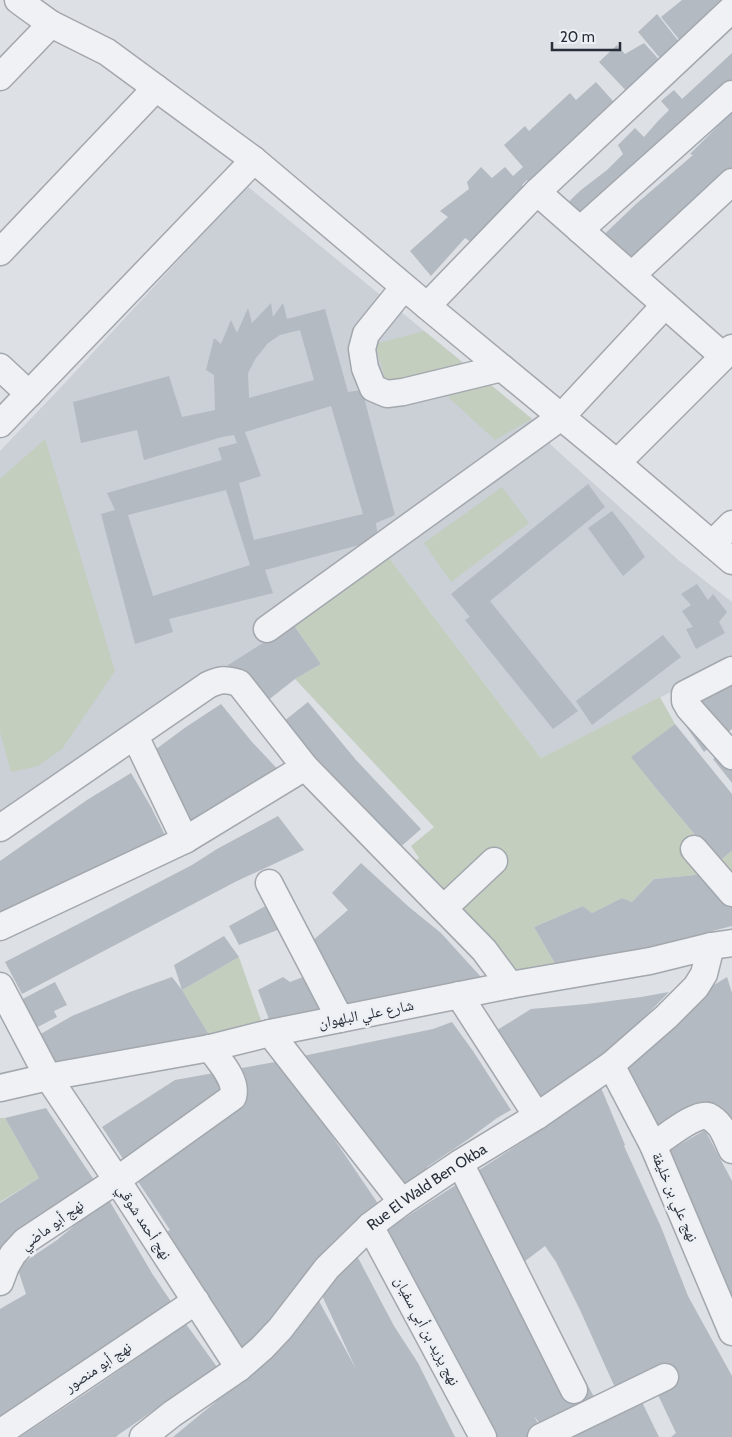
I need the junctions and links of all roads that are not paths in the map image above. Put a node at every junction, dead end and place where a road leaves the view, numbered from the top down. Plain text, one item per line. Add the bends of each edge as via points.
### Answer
1 (18, 0) edge
2 (732, 9) edge
3 (51, 24) junction
4 (0, 77) edge
5 (156, 88) junction
6 (732, 94) edge
7 (254, 160) junction
8 (732, 182) edge
9 (537, 192) junction
10 (580, 230) junction
11 (0, 252) edge
12 (632, 275) junction
13 (404, 287) junction
14 (665, 305) junction
15 (427, 306) junction
16 (728, 352) edge
17 (0, 367) edge
18 (502, 368) junction
19 (29, 394) junction
20 (561, 417) junction
21 (0, 424) edge
22 (617, 463) junction
23 (732, 524) edge
24 (712, 544) junction
25 (732, 560) edge
26 (267, 628) dead end
27 (732, 670) edge
28 (135, 736) junction
29 (732, 756) edge
30 (305, 767) junction
31 (0, 828) edge
32 (185, 840) junction
33 (694, 849) dead end
34 (494, 861) dead end
35 (269, 884) dead end
36 (732, 893) edge
37 (444, 908) junction
38 (0, 928) edge
39 (726, 946) edge
40 (510, 985) junction
41 (0, 986) edge
42 (459, 995) junction
43 (340, 1019) junction
44 (270, 1033) junction
45 (210, 1048) junction
46 (611, 1065) junction
47 (48, 1077) junction
48 (0, 1088) edge
49 (537, 1116) junction
50 (654, 1146) junction
51 (732, 1150) edge
52 (460, 1163) junction
53 (117, 1180) junction
54 (402, 1202) junction
55 (370, 1226) junction
56 (0, 1282) edge
57 (196, 1301) junction
58 (732, 1332) edge
59 (239, 1368) junction
60 (666, 1377) dead end
61 (574, 1390) dead end
62 (0, 1433) edge
63 (143, 1437) edge
64 (484, 1437) edge
65 (541, 1437) edge

1 - 3 street
2 - 9 street
3 - 4 street
3 - 5 street via 107,52
5 - 7 street
5 - 11 street
6 - 10 street
7 - 13 street
7 - 19 street
8 - 12 street
9 - 10 street
9 - 15 street
10 - 12 street
12 - 14 street
13 - 15 street
13 - 18 street via 366,334 362,349 373,388 388,394 403,392
14 - 16 street
14 - 20 street
15 - 18 street
16 - 22 street
17 - 19 street
18 - 20 street
19 - 21 street
20 - 22 street
20 - 26 street
22 - 24 street
23 - 24 street
24 - 25 street
27 - 29 street via 685,694 685,701
28 - 30 street via 208,685 227,679 239,683
28 - 31 street
28 - 32 street
30 - 32 street
30 - 37 street
32 - 38 street
33 - 36 street
34 - 37 street
35 - 43 street
37 - 40 street via 484,950
39 - 40 street, شارع علي البلهوان
39 - 46 street, Rue El Wald Ben Okba via 696,987
40 - 42 street, شارع علي البلهوان
41 - 47 street, نهج أحمد شوقي
42 - 43 street, شارع علي البلهوان
42 - 49 street
43 - 44 street, شارع علي البلهوان
44 - 45 street, شارع علي البلهوان
44 - 54 street
45 - 47 street, شارع علي البلهوان
45 - 53 street, نهج أبو ماضي via 235,1087 233,1097
46 - 49 street, Rue El Wald Ben Okba
46 - 50 street, نهج علي بن خليفة
47 - 48 street, شارع علي البلهوان
47 - 53 street, نهج أحمد شوقي
49 - 52 street, Rue El Wald Ben Okba
50 - 51 street via 685,1124 707,1116 721,1128
50 - 58 street, نهج علي بن خليفة
52 - 54 street, Rue El Wald Ben Okba
52 - 61 street
53 - 56 street, نهج أبو ماضي via 25,1241 6,1266
53 - 57 street, نهج أحمد شوقي
54 - 55 street, Rue El Wald Ben Okba
55 - 59 street, Rue El Wald Ben Okba via 327,1268 280,1329
55 - 64 street, نهج يزيد بن أبي سفيان
57 - 59 street, نهج أحمد شوقي
57 - 62 street, نهج أبو منصور
59 - 63 street, Rue El Wald Ben Okba
60 - 65 street

